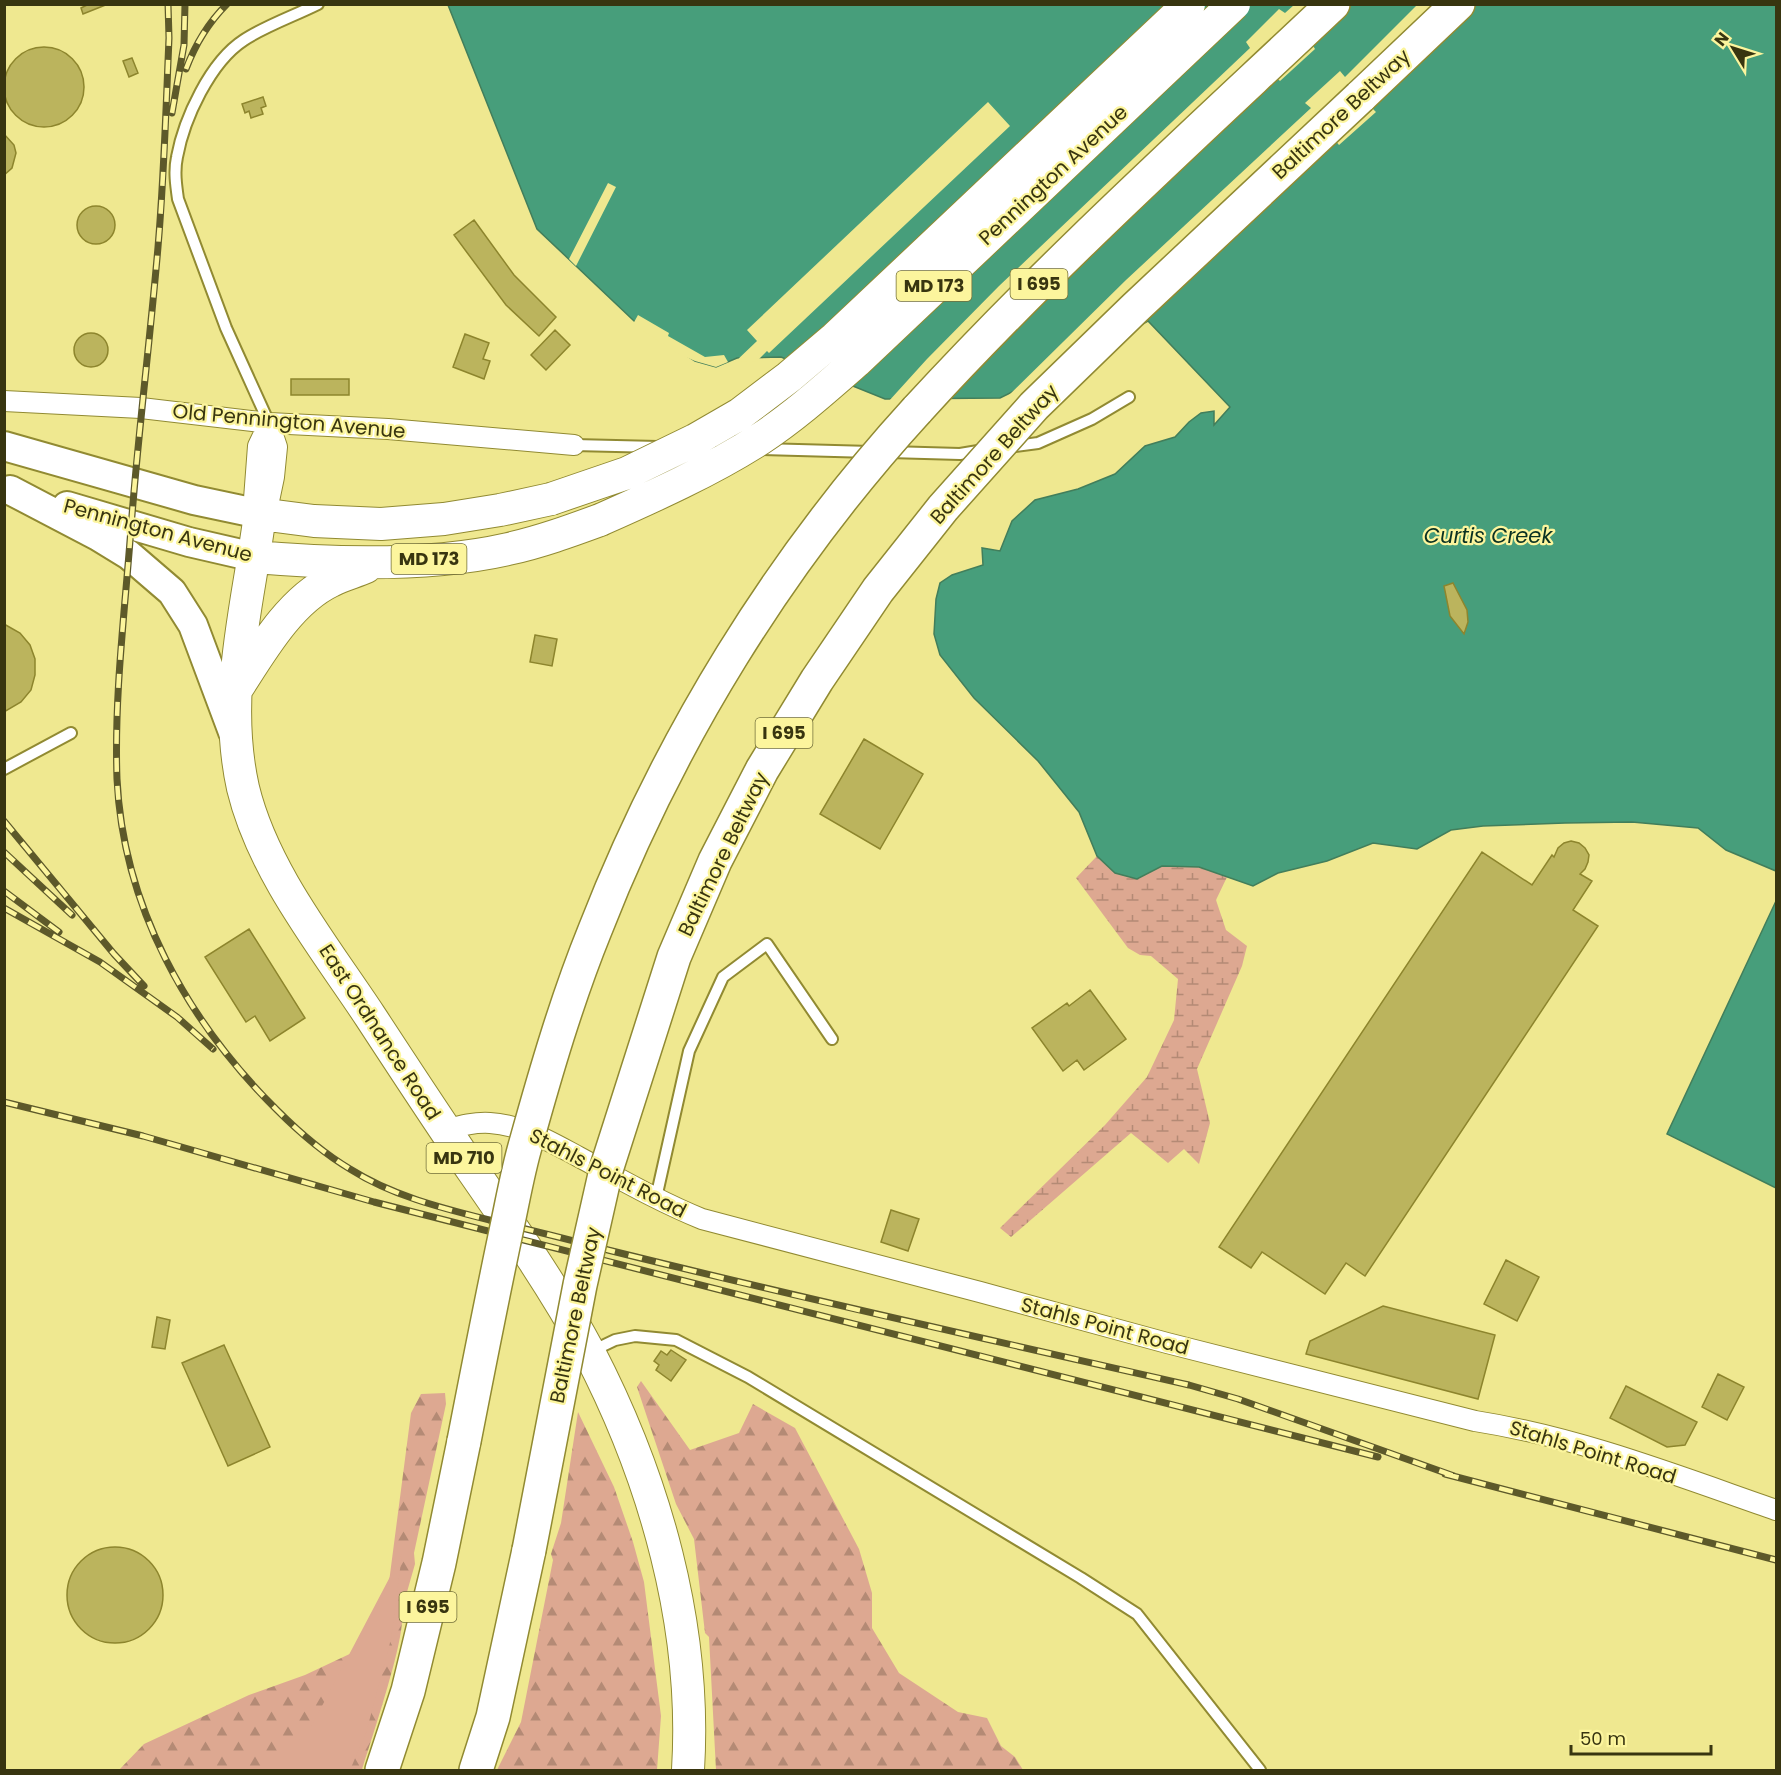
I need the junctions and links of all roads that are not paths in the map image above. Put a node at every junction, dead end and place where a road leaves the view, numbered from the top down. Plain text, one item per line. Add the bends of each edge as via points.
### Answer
1 (318, 4) edge
2 (1189, 4) edge
3 (1234, 4) edge
4 (1333, 4) edge
5 (1458, 4) edge
6 (1129, 396) dead end
7 (4, 401) edge
8 (269, 423) junction
9 (4, 446) edge
10 (574, 446) joint
11 (703, 448) dead end
12 (726, 449) dead end
13 (7, 489) edge
14 (260, 510) junction
15 (254, 557) junction
16 (382, 562) junction
17 (234, 693) junction
18 (70, 733) dead end
19 (237, 741) junction
20 (4, 769) edge
21 (832, 1040) dead end
22 (445, 1130) junction
23 (656, 1198) junction
24 (589, 1353) junction
25 (1776, 1510) edge
26 (382, 1770) edge
27 (476, 1770) edge
28 (688, 1770) edge
29 (1260, 1770) edge

1 - 8 lane via 244,40 223,57 196,98 177,158 178,199 226,328
2 - 14 main road, Pennington Avenue / MD 173, bridge via 835,338 740,414 695,440 627,473 551,499 455,517 381,524 314,521
3 - 16 main road, Pennington Avenue / MD 173, bridge via 857,361 811,402 760,438 711,467 600,520 508,549
4 - 26 highway, I 695, bridge via 1073,249 968,354 873,458 746,633 688,731 638,829 594,930 525,1146 439,1563 408,1690
5 - 27 highway, Baltimore Beltway / I 695, bridge via 1034,406 943,508 878,590 768,760 715,861 674,957 606,1170 493,1717
6 - 12 lane via 1092,419 1038,443 960,454
7 - 8 street, Old Pennington Avenue via 141,408
8 - 10 street, Old Pennington Avenue
8 - 14 street, East Ordnance Road via 277,447 274,477 269,501
9 - 14 main road, Pennington Avenue / MD 173 via 194,500
10 - 11 lane
13 - 15 main road, Pennington Avenue / MD 173
13 - 19 main road via 99,536 129,555 172,592 193,625
14 - 15 main road, East Ordnance Road / MD 710
15 - 16 main road, Pennington Avenue / MD 173
15 - 17 main road, East Ordnance Road / MD 710 via 238,645
16 - 17 main road via 329,581 309,596 268,641
17 - 19 main road, East Ordnance Road / MD 710
18 - 20 lane
19 - 22 main road, East Ordnance Road / MD 710 via 243,788 263,849
21 - 23 lane via 767,944 723,977 688,1051
22 - 23 street, Stahls Point Road via 472,1123 518,1128
22 - 24 main road, East Ordnance Road / MD 710 via 533,1259
23 - 25 street, Stahls Point Road via 702,1219 1167,1343 1578,1444
24 - 28 main road, East Ordnance Road / MD 710 via 649,1491 671,1572 686,1661
24 - 29 lane via 615,1340 635,1336 676,1340 748,1377 1082,1578 1137,1614

